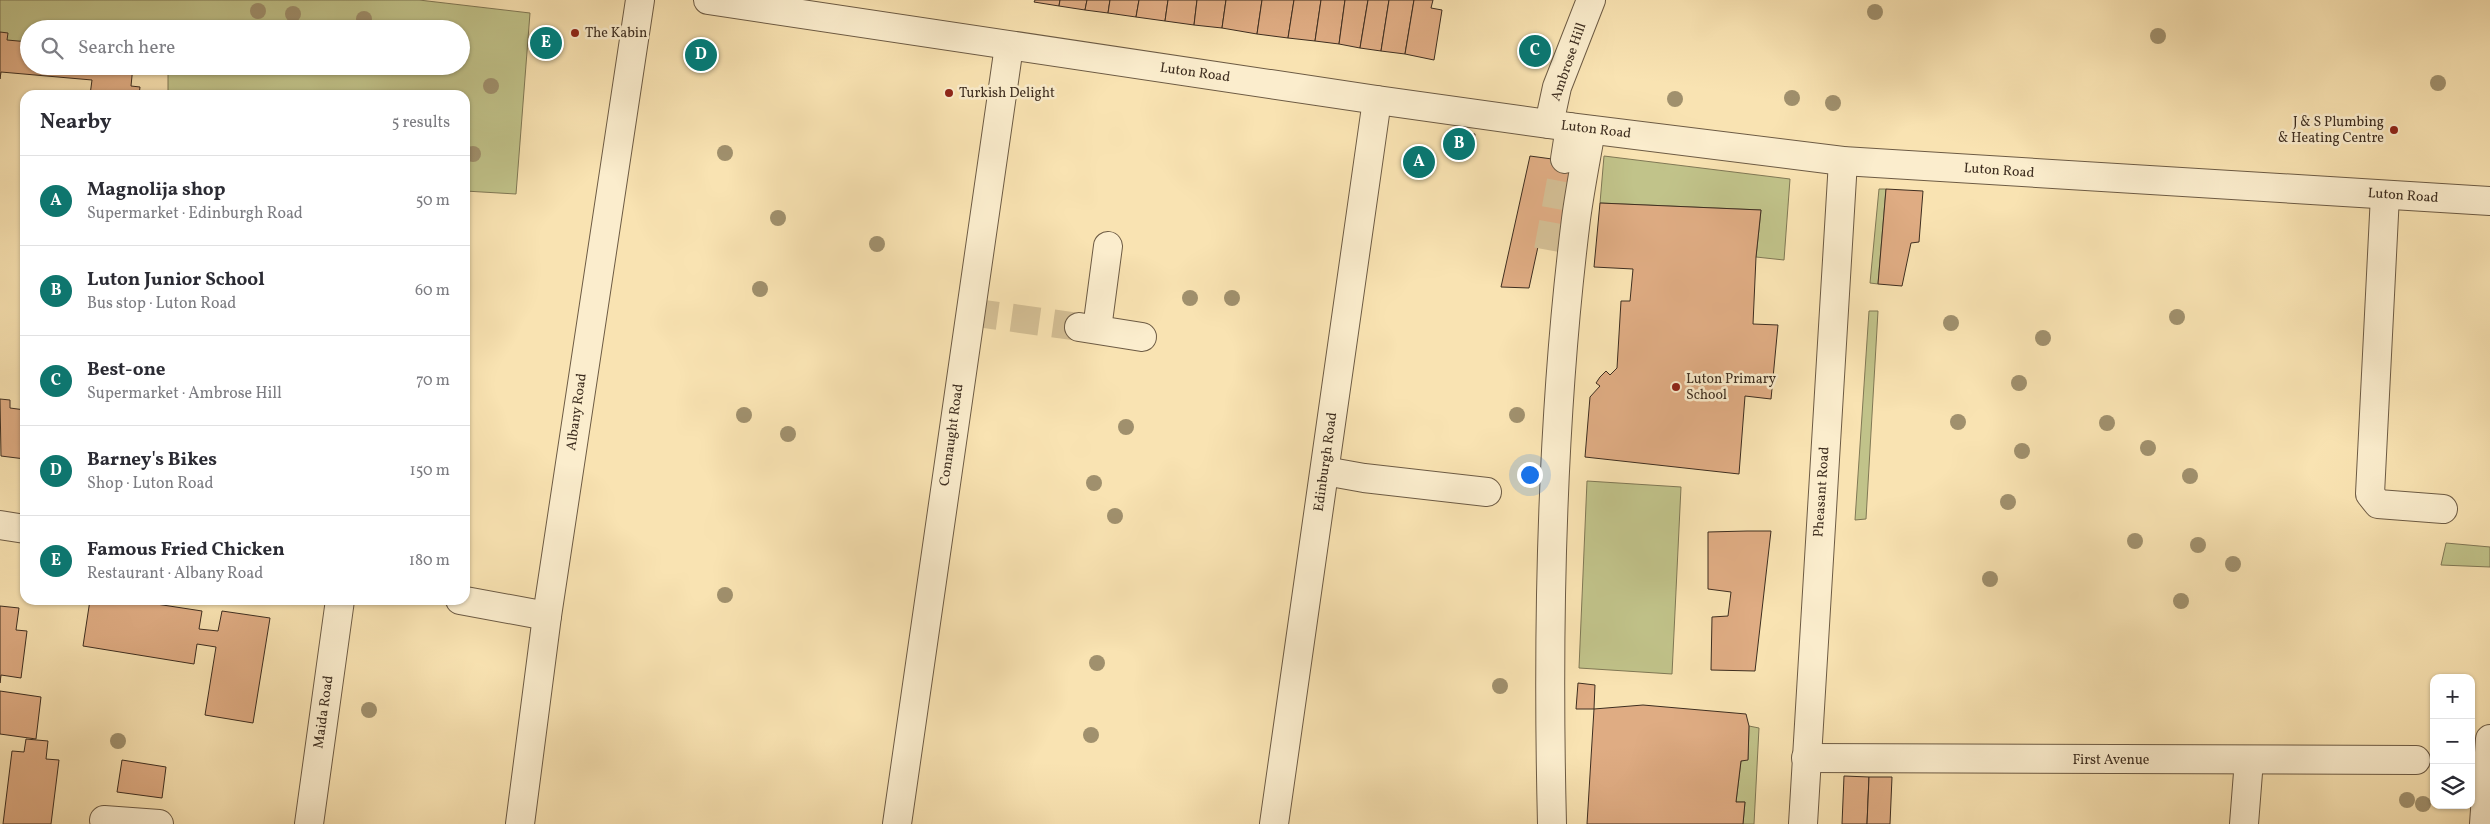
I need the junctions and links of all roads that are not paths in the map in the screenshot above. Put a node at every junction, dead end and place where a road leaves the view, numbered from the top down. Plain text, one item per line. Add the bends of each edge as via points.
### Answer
1 (640, 0) edge
2 (708, 0) edge
3 (1591, 0) edge
4 (1009, 46) junction
5 (1377, 100) junction
6 (1570, 127) junction
7 (1565, 159) tunnel mouth
8 (1843, 161) junction
9 (2385, 195) junction
10 (2490, 202) edge
11 (1108, 246) dead end
12 (1142, 336) dead end
13 (1325, 471) junction
14 (1487, 492) dead end
15 (2443, 509) dead end
16 (0, 525) edge
17 (20, 528) edge
18 (470, 602) edge
19 (339, 605) edge
20 (547, 616) junction
21 (2490, 739) edge
22 (1806, 758) junction
23 (2249, 760) junction
24 (2416, 760) dead end
25 (104, 820) dead end
26 (159, 824) edge
27 (309, 824) edge
28 (520, 824) edge
29 (897, 824) edge
30 (1274, 824) edge
31 (1552, 824) edge
32 (1803, 824) edge
33 (2244, 824) edge
34 (2484, 824) edge

1 - 20 street, Albany Road
2 - 4 street, Luton Road
3 - 6 street, Ambrose Hill via 1557,87
4 - 5 street, Luton Road
4 - 29 street, Connaught Road
5 - 6 street, Luton Road
5 - 13 street, Edinburgh Road
6 - 7 street
6 - 8 street, Luton Road
6 - 31 street via 1576,218 1559,406 1550,607
8 - 9 street, Luton Road
8 - 22 street, Pheasant Road
9 - 10 street, Luton Road
9 - 15 street via 2370,494 2378,504
11 - 12 street via 1088,328
13 - 14 street
13 - 30 street, Edinburgh Road
16 - 17 street
18 - 20 street
19 - 27 street, Maida Road
20 - 28 street, Albany Road
21 - 34 street
22 - 23 street, First Avenue
22 - 32 street, Pheasant Road
23 - 24 street, First Avenue
23 - 33 street
25 - 26 street

